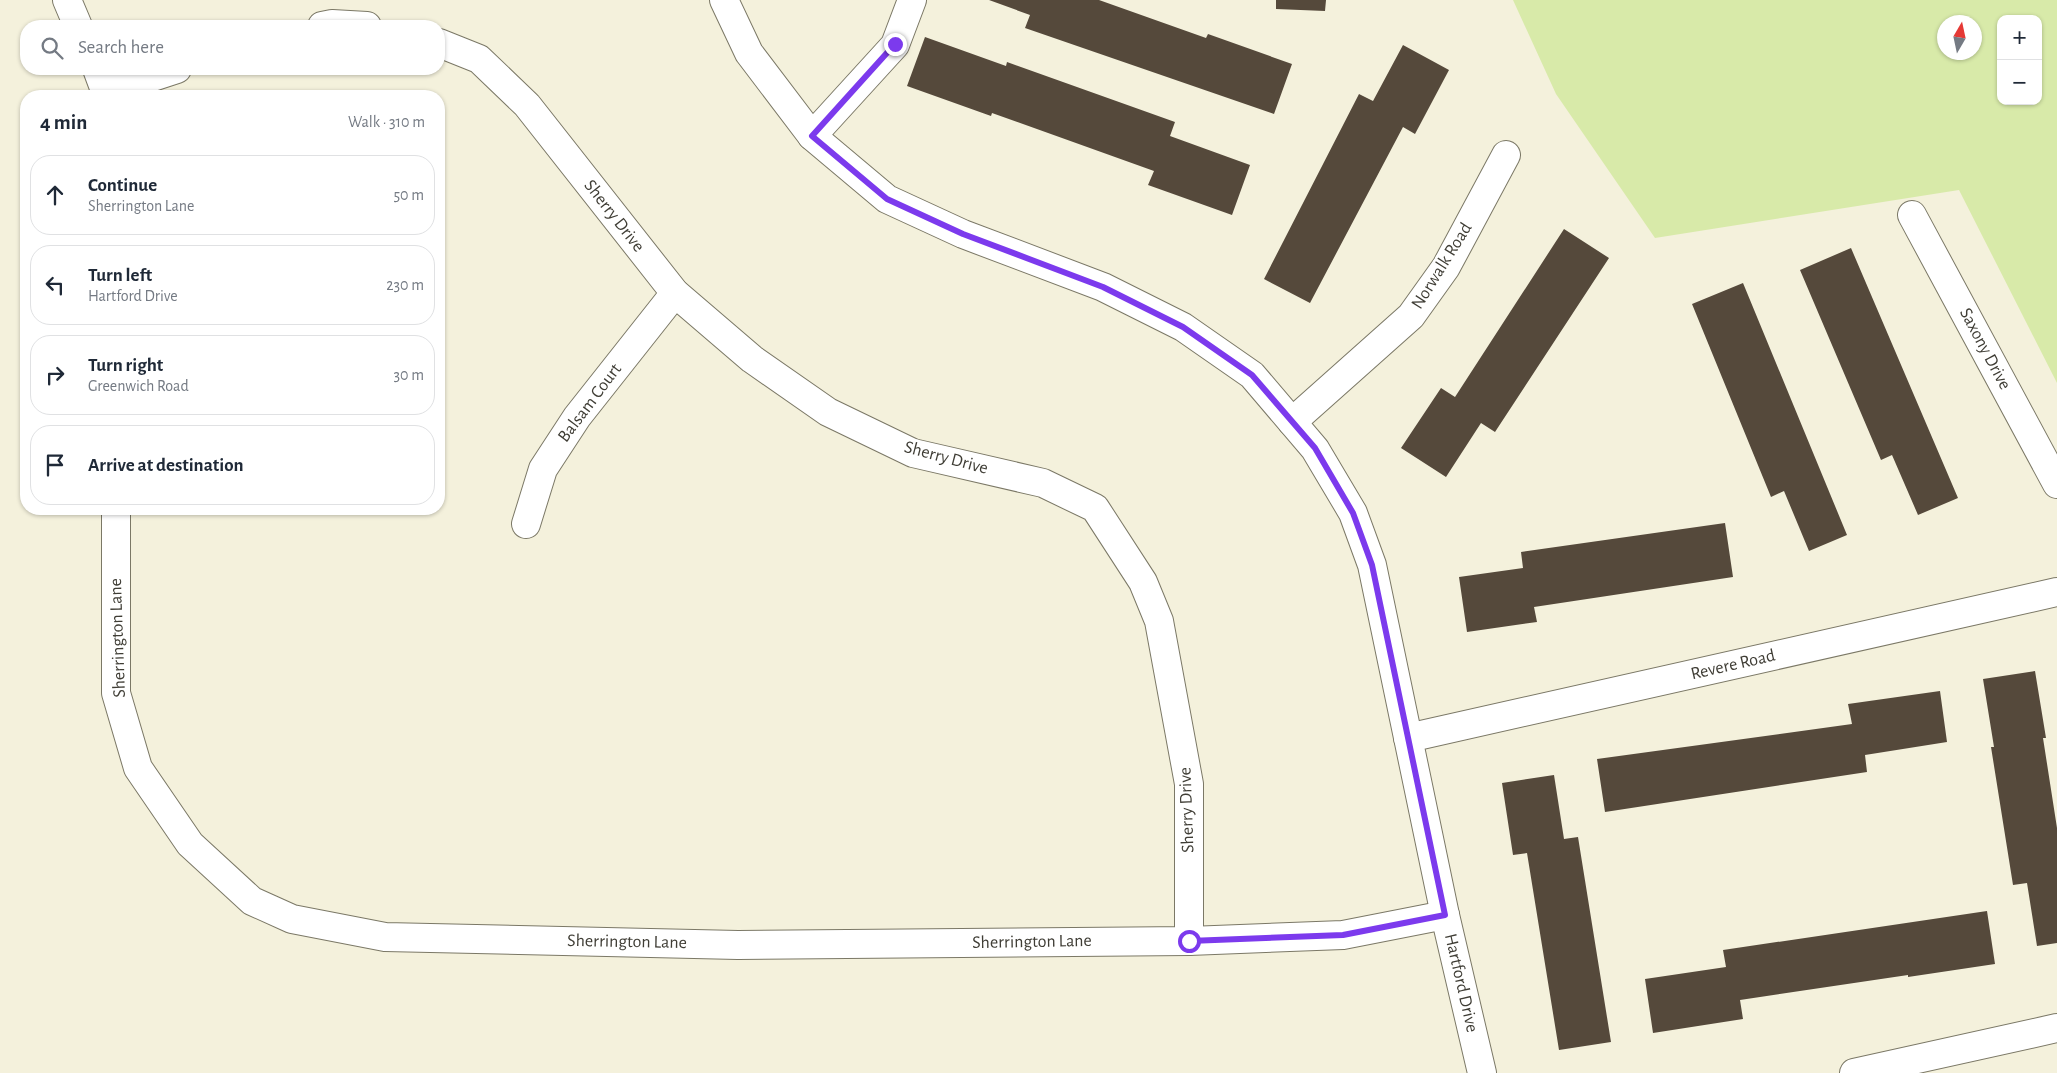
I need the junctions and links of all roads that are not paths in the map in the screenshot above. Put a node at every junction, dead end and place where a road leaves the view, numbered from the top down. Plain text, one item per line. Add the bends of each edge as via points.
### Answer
1 (67, 0) edge
2 (724, 0) edge
3 (912, 0) edge
4 (75, 20) edge
5 (445, 45) edge
6 (150, 75) edge
7 (103, 86) edge
8 (812, 136) junction
9 (1506, 155) dead end
10 (1912, 215) dead end
11 (675, 293) junction
12 (1292, 422) junction
13 (2057, 484) edge
14 (116, 515) edge
15 (526, 524) dead end
16 (2057, 592) edge
17 (1408, 738) junction
18 (1445, 915) junction
19 (1189, 941) junction
20 (2057, 1028) edge
21 (1482, 1073) edge
22 (1854, 1073) edge

1 - 4 street
2 - 8 street, Hartford Drive via 749,53
3 - 8 street via 895,44
5 - 11 street, Sherry Drive via 479,58 527,105
6 - 7 street
8 - 12 street, Hartford Drive via 887,199 963,234 1103,287 1183,327 1252,375
9 - 12 street, Norwalk Road via 1446,267 1412,316
10 - 13 street, Saxony Drive
11 - 15 street, Balsam Court via 577,417 544,469
11 - 19 street, Sherry Drive via 752,359 828,412 913,453 1043,483 1095,508 1143,582 1159,621 1189,784
12 - 17 street, Hartford Drive via 1315,448 1353,513 1369,556
14 - 19 street, Sherrington Lane via 116,693 138,768 190,844 252,901 292,919 385,937 738,945
16 - 17 street, Revere Road
17 - 18 street, Hartford Drive
18 - 19 street, Sherrington Lane via 1343,935
18 - 21 street, Hartford Drive
20 - 22 street

